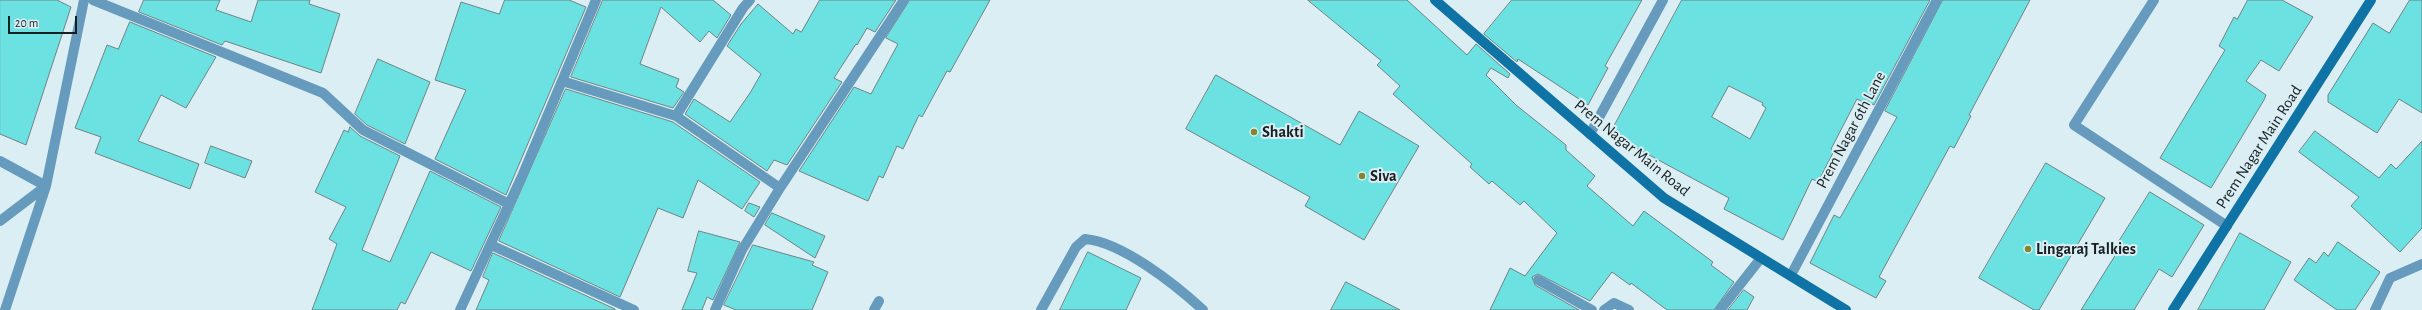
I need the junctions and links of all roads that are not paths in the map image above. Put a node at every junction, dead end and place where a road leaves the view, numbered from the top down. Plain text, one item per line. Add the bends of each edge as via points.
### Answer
1 (84, 0) edge
2 (93, 0) edge
3 (596, 0) edge
4 (750, 0) edge
5 (904, 0) edge
6 (1663, 0) edge
7 (1937, 0) edge
8 (2154, 0) edge
9 (2371, 0) edge
10 (1437, 1) edge
11 (562, 81) junction
12 (676, 116) junction
13 (1590, 134) junction
14 (0, 161) edge
15 (46, 186) junction
16 (780, 188) junction
17 (509, 204) junction
18 (0, 221) edge
19 (2227, 226) junction
20 (491, 245) junction
21 (1761, 258) junction
22 (2422, 264) edge
23 (1791, 275) junction
24 (1538, 280) dead end
25 (5, 310) edge
26 (460, 310) edge
27 (634, 310) edge
28 (715, 310) edge
29 (1041, 310) edge
30 (1203, 310) edge
31 (1592, 310) edge
32 (1604, 310) edge
33 (1629, 310) edge
34 (1720, 310) edge
35 (1846, 310) edge
36 (2173, 310) edge
37 (2375, 310) edge

1 - 15 street
2 - 17 street via 324,94 363,130
3 - 11 street
4 - 12 street
5 - 16 street
6 - 13 street
7 - 23 street, Prem Nagar 6th Lane
8 - 19 street via 2074,125
9 - 19 street, Prem Nagar Main Road
10 - 13 street, Prem Nagar Main Road
11 - 12 street
11 - 17 street
12 - 16 street
13 - 21 street, Prem Nagar Main Road via 1664,198
14 - 15 street
15 - 18 street
15 - 25 street
16 - 28 street via 742,250
17 - 20 street
19 - 36 street, Prem Nagar Main Road
20 - 26 street
20 - 27 street
21 - 23 street, Prem Nagar Main Road
21 - 34 street
22 - 37 street via 2390,278
23 - 35 street, Prem Nagar Main Road
24 - 31 street
29 - 30 street via 1076,247 1085,240 1099,241 1122,251 1170,282
32 - 33 street via 1614,303

